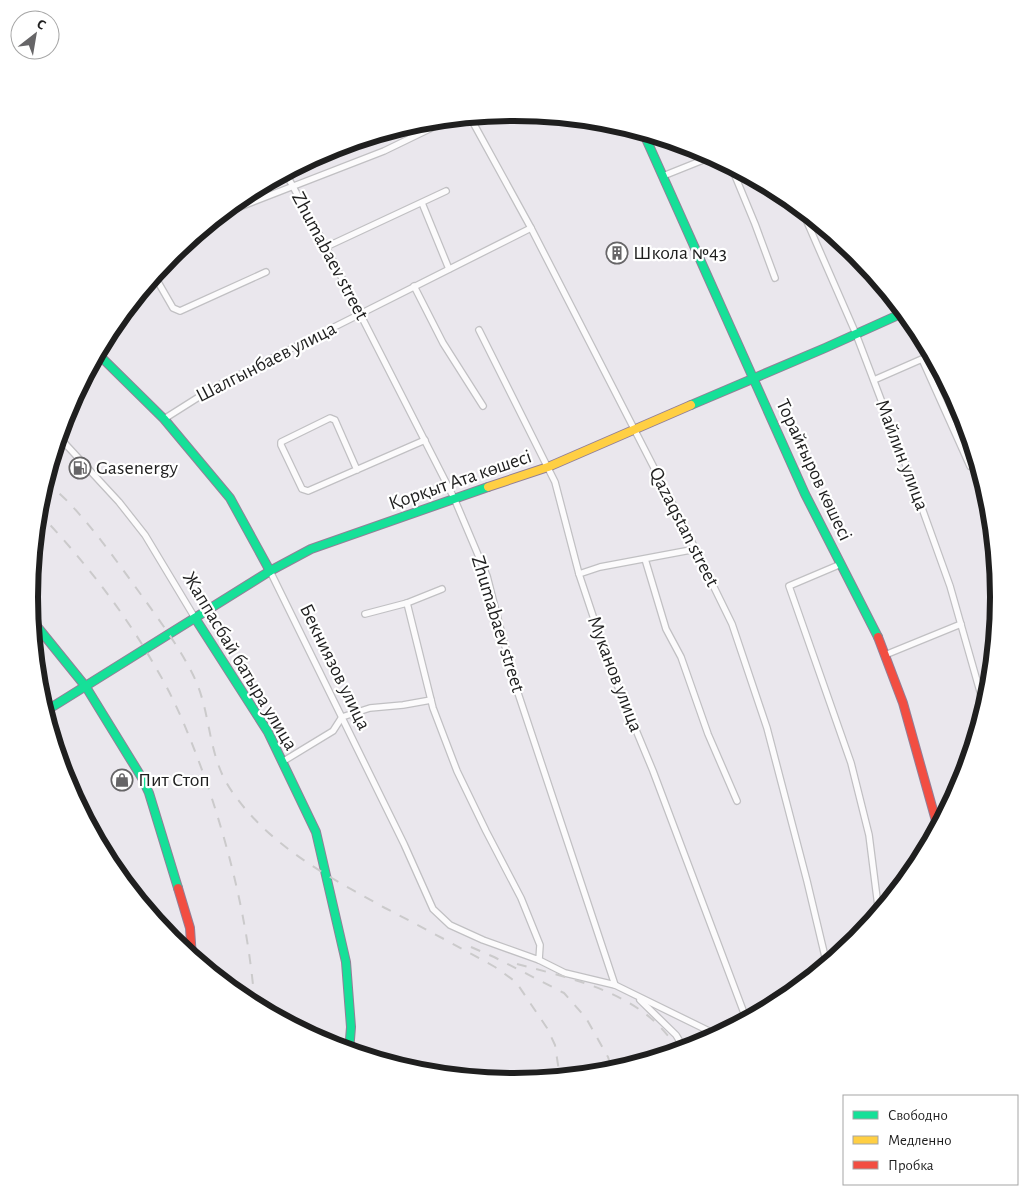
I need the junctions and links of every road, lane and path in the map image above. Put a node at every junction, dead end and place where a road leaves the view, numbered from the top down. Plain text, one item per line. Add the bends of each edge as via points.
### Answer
1 (473, 123) edge
2 (428, 129) edge
3 (647, 140) edge
4 (703, 160) edge
5 (663, 176) junction
6 (735, 176) edge
7 (289, 178) edge
8 (294, 187) junction
9 (446, 191) dead end
10 (246, 203) edge
11 (422, 203) junction
12 (805, 220) edge
13 (531, 228) junction
14 (326, 247) junction
15 (449, 269) junction
16 (266, 272) dead end
17 (775, 278) dead end
18 (158, 281) edge
19 (414, 286) junction
20 (360, 314) junction
21 (898, 315) edge
22 (479, 330) dead end
23 (856, 334) junction
24 (102, 358) edge
25 (753, 378) junction
26 (874, 380) junction
27 (483, 406) dead end
28 (164, 419) junction
29 (633, 429) junction
30 (424, 440) junction
31 (64, 442) edge
32 (970, 466) dead end
33 (548, 467) junction
34 (357, 470) junction
35 (454, 498) junction
36 (696, 549) junction
37 (645, 559) junction
38 (841, 564) junction
39 (270, 570) junction
40 (579, 574) junction
41 (442, 589) dead end
42 (407, 602) junction
43 (365, 614) dead end
44 (195, 618) junction
45 (961, 624) junction
46 (39, 629) edge
47 (885, 656) junction
48 (86, 687) junction
49 (980, 693) edge
50 (432, 700) junction
51 (51, 708) edge
52 (342, 717) junction
53 (282, 762) junction
54 (737, 801) dead end
55 (935, 819) edge
56 (878, 905) edge
57 (191, 948) edge
58 (825, 958) edge
59 (539, 960) junction
60 (614, 985) junction
61 (635, 995) junction
62 (744, 1015) edge
63 (711, 1031) edge
64 (681, 1044) edge
65 (349, 1045) edge

1 - 13 street, Qazaqstan street
2 - 8 street via 384,151
3 - 5 main road, Торайғыров көшесі
4 - 5 street
5 - 25 main road, Торайғыров көшесі
6 - 17 street
7 - 8 street, Zhumabaev street
8 - 10 street
8 - 14 street, Zhumabaev street
9 - 11 street
11 - 14 street
11 - 15 street
12 - 23 street, Майлин улица
13 - 15 street, Шалгынбаев улица
13 - 29 street, Qazaqstan street
14 - 20 street, Zhumabaev street
15 - 19 street, Шалгынбаев улица
16 - 18 street via 180,312 173,308
19 - 20 street, Шалгынбаев улица
19 - 27 street via 443,343
20 - 28 street, Шалгынбаев улица via 213,388
20 - 30 street, Zhumabaev street
21 - 23 main road, Қорқыт Ата көшесі
22 - 33 street, Муканов улица
23 - 25 main road, Қорқыт Ата көшесі
23 - 26 street, Майлин улица
24 - 28 main road, Бекниязов улица
25 - 29 main road, Қорқыт Ата көшесі
25 - 38 main road, Торайғыров көшесі via 805,494
26 - 32 street via 922,359
26 - 45 street, Майлин улица
28 - 39 main road, Бекниязов улица via 230,498
29 - 33 main road, Қорқыт Ата көшесі
29 - 36 street, Qazaqstan street
30 - 34 street
30 - 35 street, Zhumabaev street
31 - 44 street, Жаппасбай батыра улица via 145,535
33 - 35 main road, Қорқыт Ата көшесі
33 - 40 street, Муканов улица via 555,482
34 - 34 street via 305,491 281,442 333,418
35 - 39 main road, Қорқыт Ата көшесі via 311,549
35 - 60 street, Zhumabaev street via 487,576 514,681
36 - 37 street
36 - 58 street, Qazaqstan street via 732,624 767,728
37 - 40 street
37 - 54 street via 666,629 681,658 708,734
38 - 47 main road, Торайғыров көшесі
38 - 56 street via 790,586 851,763 869,835
39 - 44 main road, Қорқыт Ата көшесі
39 - 52 street, Бекниязов улица
40 - 62 street, Муканов улица via 611,670 653,771
41 - 42 street
42 - 43 street
42 - 50 street
44 - 48 main road, Қорқыт Ата көшесі
44 - 53 main road, Жаппасбай батыра улица via 268,732
45 - 47 street
45 - 49 street, Майлин улица
46 - 48 main road
47 - 55 main road, Торайғыров көшесі via 903,703
48 - 51 main road, Қорқыт Ата көшесі
48 - 57 main road via 149,793 190,928
50 - 52 street via 370,708
50 - 59 street via 457,772 521,898 540,945
52 - 53 street via 333,731
52 - 59 street, Бекниязов улица via 433,909 450,925
53 - 65 main road, Жаппасбай батыра улица via 316,832 346,962
59 - 60 street, Бекниязов улица via 565,973
60 - 61 street, Бекниязов улица
61 - 63 street, Бекниязов улица
61 - 64 street

